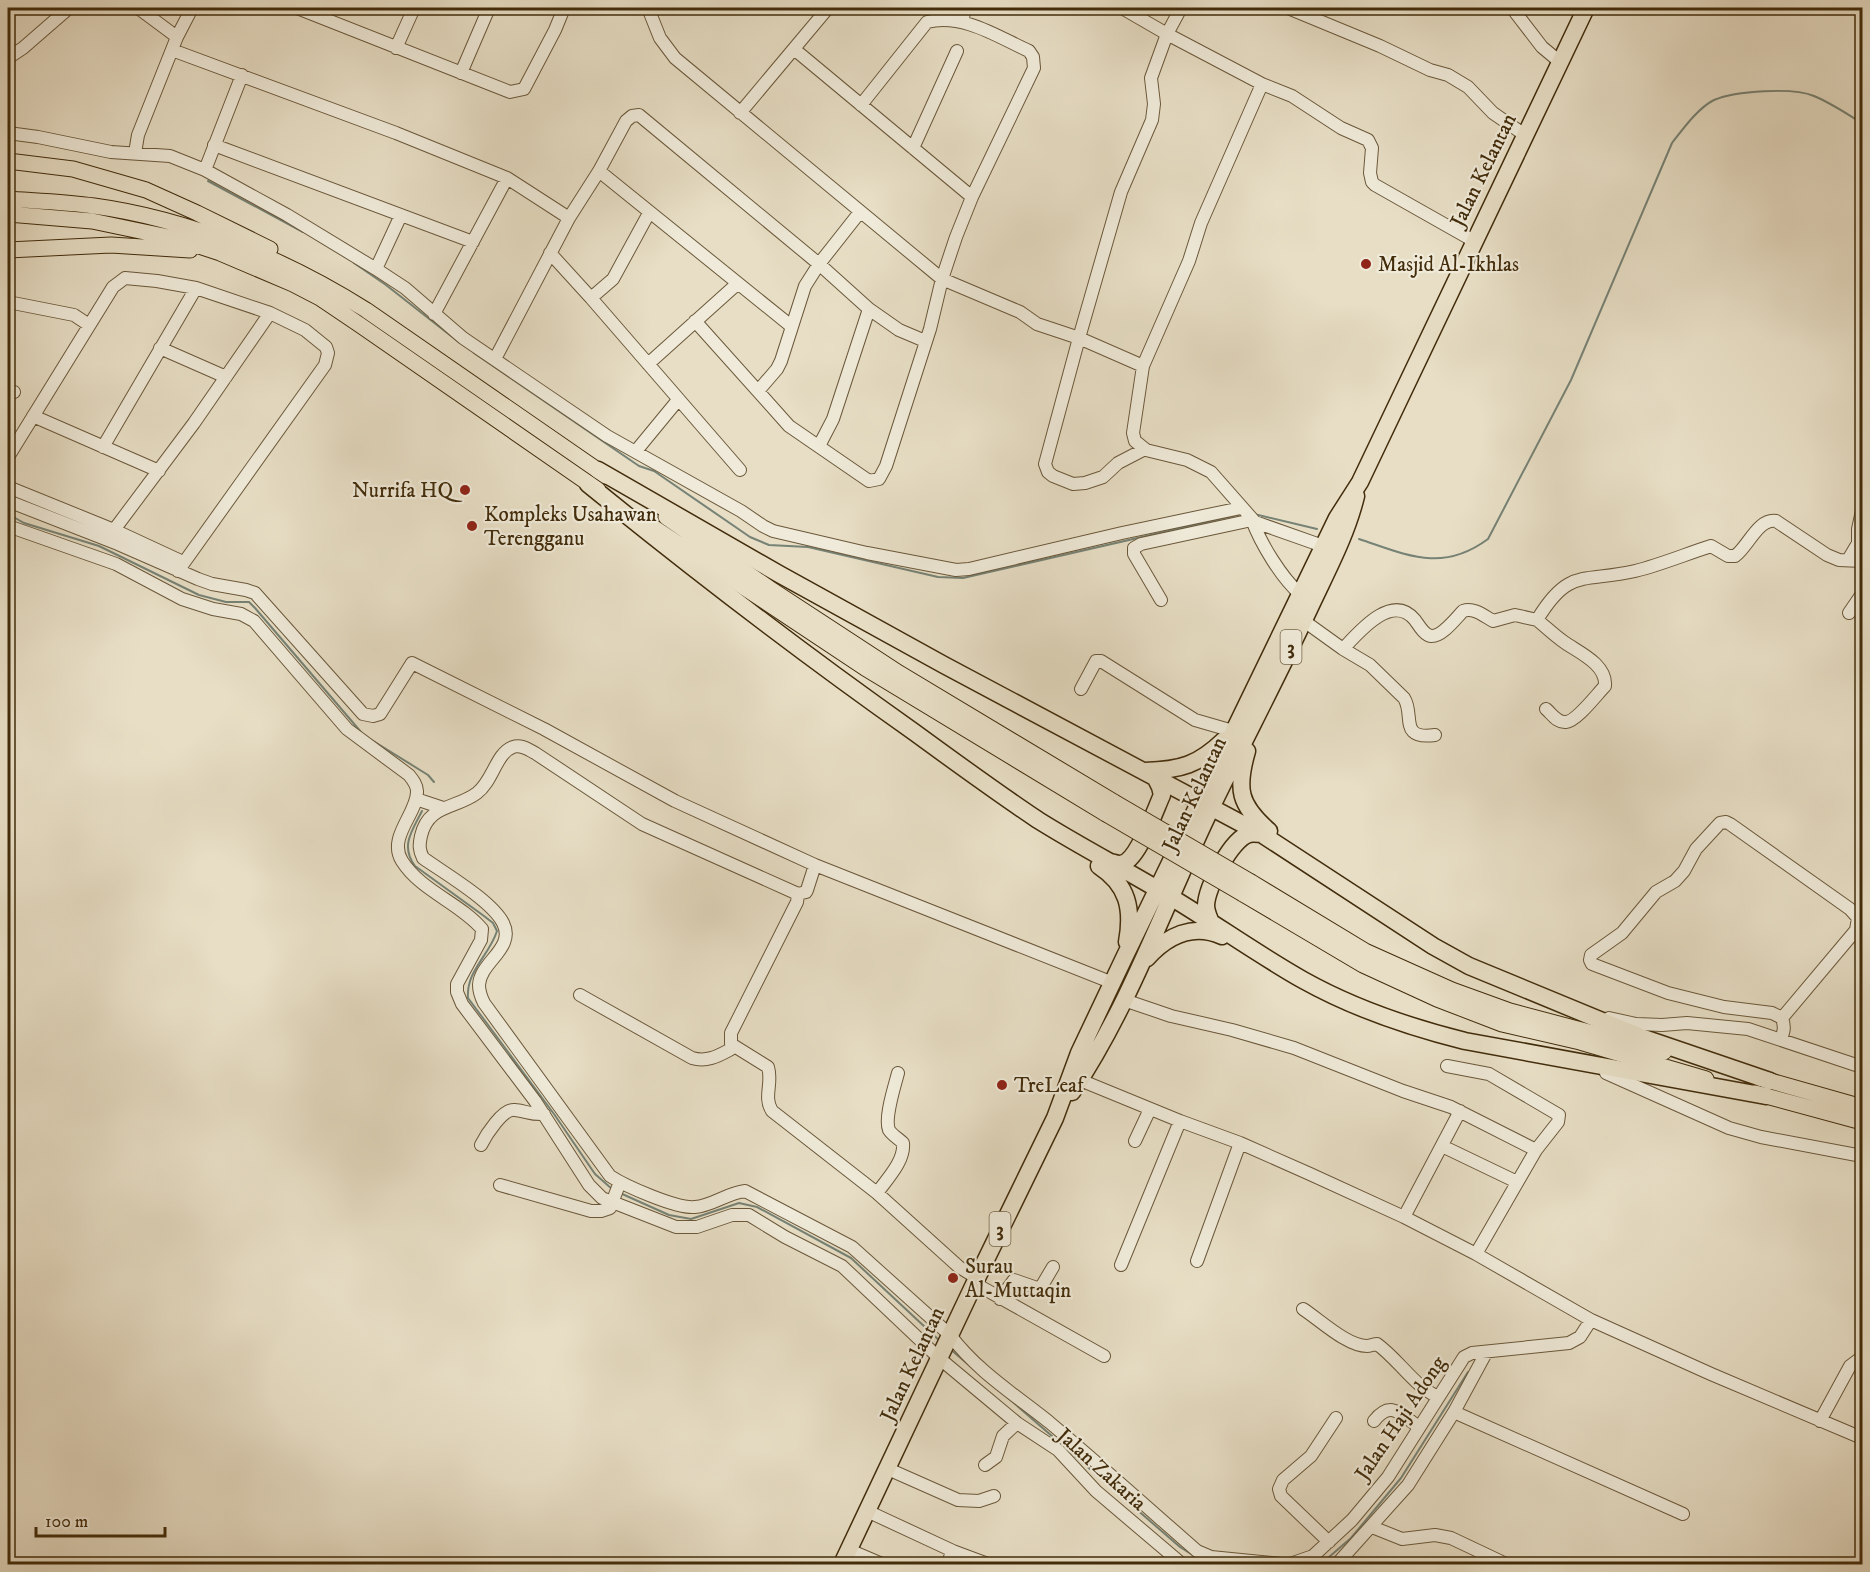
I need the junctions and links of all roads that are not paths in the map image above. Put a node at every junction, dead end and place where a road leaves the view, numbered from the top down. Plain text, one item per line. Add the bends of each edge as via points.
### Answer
1 (138, 8) edge
2 (192, 8) edge
3 (297, 8) edge
4 (414, 8) edge
5 (489, 8) edge
6 (564, 8) edge
7 (648, 8) edge
8 (828, 8) edge
9 (964, 8) edge
10 (1034, 8) edge
11 (1044, 8) edge
12 (1122, 8) edge
13 (1181, 8) edge
14 (1290, 8) edge
15 (1512, 8) edge
16 (1586, 8) edge
17 (64, 9) edge
18 (963, 21) junction
19 (1167, 34) junction
20 (177, 37) junction
21 (396, 48) junction
22 (794, 49) junction
23 (172, 50) junction
24 (957, 51) dead end
25 (8, 58) edge
26 (1560, 62) junction
27 (461, 73) junction
28 (242, 75) junction
29 (1262, 84) junction
30 (861, 105) junction
31 (740, 113) junction
32 (8, 133) edge
33 (1525, 135) junction
34 (214, 145) junction
35 (913, 148) junction
36 (135, 153) junction
37 (8, 161) edge
38 (205, 170) junction
39 (599, 171) junction
40 (507, 178) junction
41 (972, 197) junction
42 (8, 199) edge
43 (860, 212) junction
44 (650, 213) junction
45 (8, 214) edge
46 (401, 215) junction
47 (569, 218) junction
48 (1474, 241) junction
49 (472, 242) junction
50 (8, 250) edge
51 (220, 253) junction
52 (550, 254) junction
53 (819, 264) junction
54 (376, 268) junction
55 (942, 279) junction
56 (738, 284) junction
57 (196, 288) junction
58 (591, 298) junction
59 (348, 299) junction
60 (8, 302) edge
61 (869, 309) junction
62 (270, 313) junction
63 (434, 314) junction
64 (695, 321) junction
65 (89, 325) junction
66 (791, 326) junction
67 (1079, 338) junction
68 (925, 341) junction
69 (160, 348) junction
70 (495, 359) junction
71 (648, 364) junction
72 (1143, 366) junction
73 (226, 377) junction
74 (758, 390) junction
75 (678, 400) junction
76 (33, 416) junction
77 (819, 446) junction
78 (103, 447) junction
79 (1145, 449) junction
80 (636, 451) junction
81 (8, 457) edge
82 (740, 470) dead end
83 (159, 471) junction
84 (593, 477) junction
85 (1360, 482) junction
86 (8, 487) edge
87 (8, 501) edge
88 (1241, 508) junction
89 (1863, 511) edge
90 (1252, 520) junction
91 (8, 526) edge
92 (114, 530) junction
93 (1323, 546) junction
94 (1848, 560) junction
95 (1863, 561) edge
96 (180, 566) junction
97 (1300, 594) junction
98 (1863, 594) edge
99 (1161, 600) dead end
100 (1849, 613) dead end
101 (1537, 620) junction
102 (1304, 621) junction
103 (1343, 649) junction
104 (1081, 688) dead end
105 (1546, 709) dead end
106 (1258, 712) junction
107 (367, 728) junction
108 (1233, 731) junction
109 (1435, 735) dead end
110 (1150, 774) junction
111 (416, 799) junction
112 (1205, 805) junction
113 (442, 808) junction
114 (1040, 821) junction
115 (1263, 835) junction
116 (1293, 852) junction
117 (1106, 861) junction
118 (814, 868) junction
119 (803, 892) junction
120 (1164, 893) junction
121 (1211, 923) junction
122 (1261, 954) junction
123 (1124, 958) junction
124 (1113, 983) junction
125 (1127, 994) junction
126 (579, 995) dead end
127 (1584, 1013) junction
128 (1782, 1018) junction
129 (1781, 1039) junction
130 (735, 1047) junction
131 (1524, 1052) junction
132 (1447, 1066) dead end
133 (1863, 1067) edge
134 (898, 1073) dead end
135 (1080, 1080) junction
136 (1768, 1088) junction
137 (1863, 1107) edge
138 (1150, 1109) junction
139 (1460, 1111) junction
140 (544, 1114) junction
141 (1055, 1118) junction
142 (1180, 1121) junction
143 (1863, 1122) edge
144 (1135, 1141) dead end
145 (1240, 1143) junction
146 (481, 1145) dead end
147 (1442, 1146) junction
148 (1536, 1150) junction
149 (1863, 1156) edge
150 (1517, 1182) junction
151 (500, 1185) dead end
152 (620, 1185) junction
153 (877, 1193) junction
154 (614, 1201) junction
155 (1404, 1217) junction
156 (1476, 1254) junction
157 (1197, 1261) dead end
158 (1121, 1265) dead end
159 (1053, 1267) dead end
160 (975, 1280) junction
161 (1000, 1299) junction
162 (1304, 1309) dead end
163 (1591, 1320) junction
164 (944, 1346) junction
165 (1486, 1353) junction
166 (1104, 1356) dead end
167 (1863, 1357) edge
168 (1438, 1397) junction
169 (1454, 1412) junction
170 (1336, 1418) dead end
171 (1374, 1421) dead end
172 (1820, 1421) junction
173 (1017, 1424) junction
174 (1419, 1427) junction
175 (1042, 1428) junction
176 (1863, 1438) edge
177 (985, 1465) dead end
178 (888, 1469) junction
179 (994, 1496) dead end
180 (867, 1511) junction
181 (1683, 1514) dead end
182 (1372, 1527) junction
183 (1329, 1542) junction
184 (953, 1551) junction
185 (845, 1557) edge
186 (1317, 1560) edge
187 (882, 1564) edge
188 (947, 1564) edge
189 (988, 1564) edge
190 (1182, 1564) edge
191 (1282, 1564) edge
192 (1290, 1564) edge
193 (1337, 1564) edge
194 (1506, 1564) edge

1 - 20 street
2 - 20 street
3 - 21 street
4 - 21 street
5 - 27 street
6 - 27 street via 524,89 510,92
7 - 31 street via 660,38 675,58
8 - 22 street
9 - 18 street
10 - 11 street
12 - 19 street
13 - 19 street
14 - 33 street via 1448,75
15 - 26 street via 1542,47
16 - 26 highway, Jalan Kelantan / 3
17 - 25 street
18 - 30 street via 927,22
18 - 41 street via 1029,51 1034,68
19 - 29 street
19 - 67 street via 1151,78 1152,120 1121,192
20 - 23 street
21 - 27 street
22 - 30 street
22 - 31 street
23 - 28 street
23 - 36 street via 138,135
24 - 35 street
26 - 33 highway, Jalan Kelantan / 3
28 - 34 street
28 - 40 street
29 - 48 street via 1292,96 1341,129 1368,140 1372,148 1370,173 1375,185
29 - 72 street
30 - 35 street
31 - 43 street
32 - 36 street
33 - 48 highway, Jalan Kelantan / 3
34 - 38 street
34 - 46 street
35 - 41 street
36 - 38 street via 170,156
37 - 59 main road via 73,169 146,190 264,246
38 - 54 street
39 - 44 street
39 - 47 street
39 - 53 street via 626,121 639,116
40 - 47 street
40 - 49 street
41 - 55 street
42 - 59 main road via 96,207 188,226 257,254
43 - 53 street
43 - 55 street
44 - 56 street
44 - 58 street via 613,279
45 - 51 main road via 92,221 178,239
46 - 49 street
46 - 54 street
47 - 52 street
48 - 85 highway, Jalan Kelantan / 3
49 - 63 street
50 - 51 main road via 111,245
51 - 84 main road via 320,298
52 - 58 street
52 - 70 street
53 - 61 street
53 - 66 street via 805,286
54 - 63 street
55 - 67 street via 1020,312 1037,324
55 - 68 street
56 - 64 street
56 - 66 street
57 - 62 street
57 - 65 street via 125,278 113,287
57 - 69 street
58 - 71 street
59 - 84 main road
60 - 65 street via 74,315
61 - 68 street via 899,330
61 - 77 street via 833,419
62 - 73 street
62 - 96 street via 305,330 326,347 328,359
63 - 70 street
64 - 71 street
64 - 74 street
65 - 76 street
66 - 74 street via 777,369
67 - 72 street
67 - 79 street via 1046,458 1048,472 1073,484 1085,483 1103,477 1118,463
68 - 77 street via 879,479 869,481
69 - 73 street
69 - 78 street
70 - 80 street via 607,436
71 - 75 street
72 - 79 street via 1132,433
73 - 83 street
74 - 77 street via 789,426
75 - 80 street
75 - 82 street
76 - 78 street
76 - 81 street
78 - 83 street
79 - 88 street via 1187,460 1211,472
80 - 88 street via 773,531 956,570
83 - 92 street
84 - 110 highway
84 - 114 highway via 664,545 860,694
84 - 136 main road, bridge via 865,668 1247,888 1363,965 1502,1024
85 - 93 highway, Jalan Kelantan / 3
85 - 102 highway, Jalan Kelantan / 3 via 1349,523
86 - 92 street
87 - 96 street
88 - 90 street
89 - 94 street via 1858,543
90 - 93 street
90 - 97 street via 1289,584
90 - 99 street via 1134,548
91 - 107 street via 116,564 182,599 254,621 347,729
92 - 96 street
93 - 97 highway, Jalan Kelantan / 3
94 - 95 street
94 - 101 street via 1827,555 1771,520 1735,556 1711,546 1635,571 1589,576 1569,583 1550,598
96 - 107 street via 212,584 255,593 363,714
97 - 108 highway, Jalan Kelantan / 3
98 - 100 street
101 - 103 street via 1515,615 1493,621 1468,609 1432,636 1411,615 1401,610 1386,612 1367,623
101 - 105 street via 1595,662 1606,680 1574,720 1558,721
102 - 103 street
102 - 106 highway, Jalan Kelantan / 3
103 - 109 street via 1370,665 1404,698 1412,730 1422,737
104 - 108 street via 1096,661 1101,661 1195,720
106 - 112 highway, Jalan Kelantan / 3
106 - 116 highway via 1241,770 1241,790 1247,809
107 - 111 street via 410,775 417,790
107 - 118 street via 412,663 675,801
108 - 110 highway via 1199,761
108 - 112 highway, Jalan Kelantan / 3
110 - 112 highway
110 - 117 highway via 1162,795 1137,850 1129,861 1121,864
111 - 113 street
111 - 140 street via 400,836 401,860 418,879 482,929 481,940 456,984 457,992
112 - 115 highway
112 - 120 highway, Jalan Kelantan / 3
113 - 119 street via 476,794 490,779 502,755 519,746 642,824
113 - 152 street via 422,832 419,852 485,903 505,926 503,946 479,982 483,1003 593,1155
114 - 117 highway
114 - 123 highway via 1116,881 1130,906
115 - 116 highway
115 - 121 highway via 1250,833 1231,848 1206,904
116 - 127 highway via 1469,966
117 - 120 highway
118 - 119 street
118 - 124 street
119 - 130 street via 731,1033 729,1041
120 - 121 highway
120 - 123 highway, Jalan Kelantan / 3
120 - 125 highway, Jalan Kelantan / 3
121 - 122 highway
122 - 125 highway via 1209,930 1188,932 1167,940 1148,957
122 - 131 highway via 1303,980 1382,1015 1430,1032
123 - 124 highway, Jalan Kelantan / 3
124 - 141 highway, Jalan Kelantan / 3 via 1079,1053
125 - 135 highway, Jalan Kelantan / 3
125 - 139 street via 1171,1016 1294,1048
126 - 130 street via 692,1058 715,1058
127 - 129 street via 1636,1023 1728,1026
127 - 136 highway
128 - 128 street via 1856,930 1858,918 1726,822 1720,823 1696,849 1675,881 1656,892 1622,933 1591,955 1590,960 1668,993
128 - 129 street via 1785,1027
129 - 133 street
130 - 153 street via 768,1067 768,1104 772,1111
131 - 136 highway
131 - 149 street via 1612,1074 1730,1128
132 - 148 street via 1489,1074 1557,1112 1560,1119
134 - 153 street via 888,1125 904,1150
135 - 138 street
135 - 141 highway, Jalan Kelantan / 3
136 - 137 main road
136 - 143 main road
138 - 142 street
138 - 144 street
139 - 147 street
139 - 148 street
140 - 146 street via 511,1110 489,1130
140 - 154 street via 590,1185 602,1198
141 - 160 highway, Jalan Kelantan / 3
142 - 145 street
142 - 158 street
145 - 155 street
145 - 157 street
147 - 150 street
147 - 155 street
148 - 150 street
150 - 156 street
151 - 154 street via 591,1211 601,1212
152 - 154 street
152 - 164 street via 680,1206 695,1207 736,1192 755,1195 852,1246
153 - 160 street
154 - 164 street via 676,1227 697,1227 741,1214 757,1219 842,1266
155 - 156 street
156 - 163 street
159 - 161 street via 1040,1289 1014,1280
160 - 161 street
160 - 164 highway, Jalan Kelantan / 3
161 - 166 street
162 - 168 street via 1337,1336 1367,1346 1377,1344
163 - 165 street, Jalan Haji Adong via 1580,1337 1569,1343
163 - 172 street
164 - 173 street, Jalan Zakaria
164 - 175 street via 962,1352
164 - 178 highway, Jalan Kelantan / 3
165 - 168 street, Jalan Haji Adong via 1464,1357
165 - 169 street
167 - 172 street via 1850,1366
168 - 174 street, Jalan Haji Adong
169 - 181 street
169 - 182 street via 1408,1485
170 - 183 street via 1311,1456 1283,1480 1279,1489 1281,1496
171 - 174 street via 1387,1409
172 - 176 street
173 - 175 street, Jalan Zakaria
173 - 177 street via 1003,1436 996,1457
174 - 183 street, Jalan Haji Adong via 1388,1477
175 - 190 street, Jalan Zakaria via 1096,1491
175 - 191 street via 1197,1551 1211,1557
178 - 179 street via 958,1500 978,1501
178 - 180 highway, Jalan Kelantan / 3
180 - 184 street
180 - 185 highway, Jalan Kelantan / 3
182 - 193 street
182 - 194 street via 1402,1539 1435,1535 1451,1538
183 - 186 street, Jalan Haji Adong
184 - 188 street
184 - 189 street
185 - 187 street
186 - 192 street, Jalan Haji Adong

